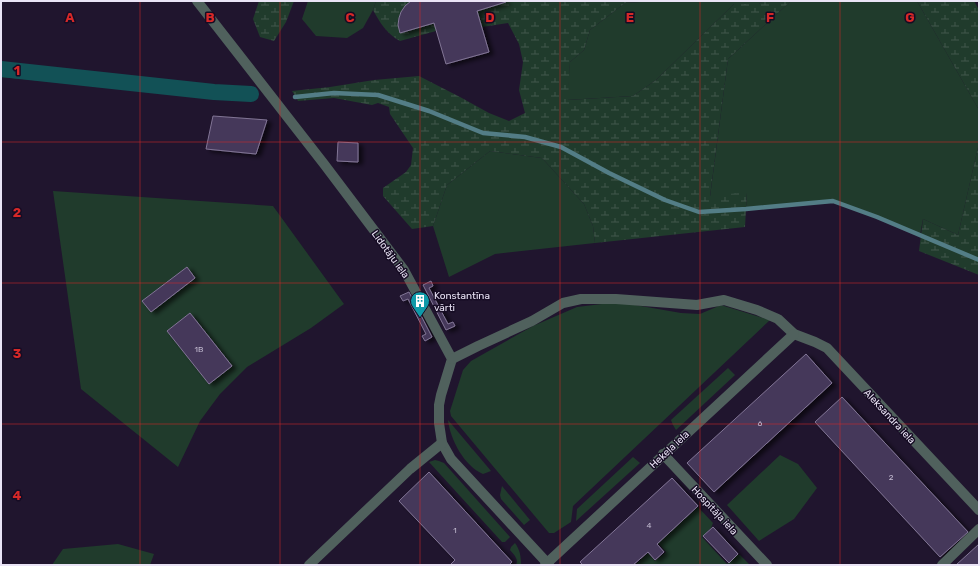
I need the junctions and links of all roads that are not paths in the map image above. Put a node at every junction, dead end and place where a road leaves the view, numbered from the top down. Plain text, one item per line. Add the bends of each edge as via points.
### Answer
1 (197, 1) edge
2 (794, 334) junction
3 (452, 359) junction
4 (442, 443) junction
5 (664, 454) junction
6 (979, 510) edge
7 (979, 529) edge
8 (547, 564) edge
9 (309, 565) edge
10 (767, 565) edge
11 (942, 565) edge

1 - 3 street, Lidotāju iela via 404,270
2 - 3 street via 778,319 724,300 697,305 581,299 562,303 532,321
2 - 5 street, Hekeļa iela
2 - 6 street, Aleksandra iela via 827,348
3 - 4 street via 439,405
4 - 8 street via 451,458
4 - 9 street via 410,469
5 - 8 street, Hekeļa iela
5 - 10 street, Hospitāļa iela
7 - 11 street

